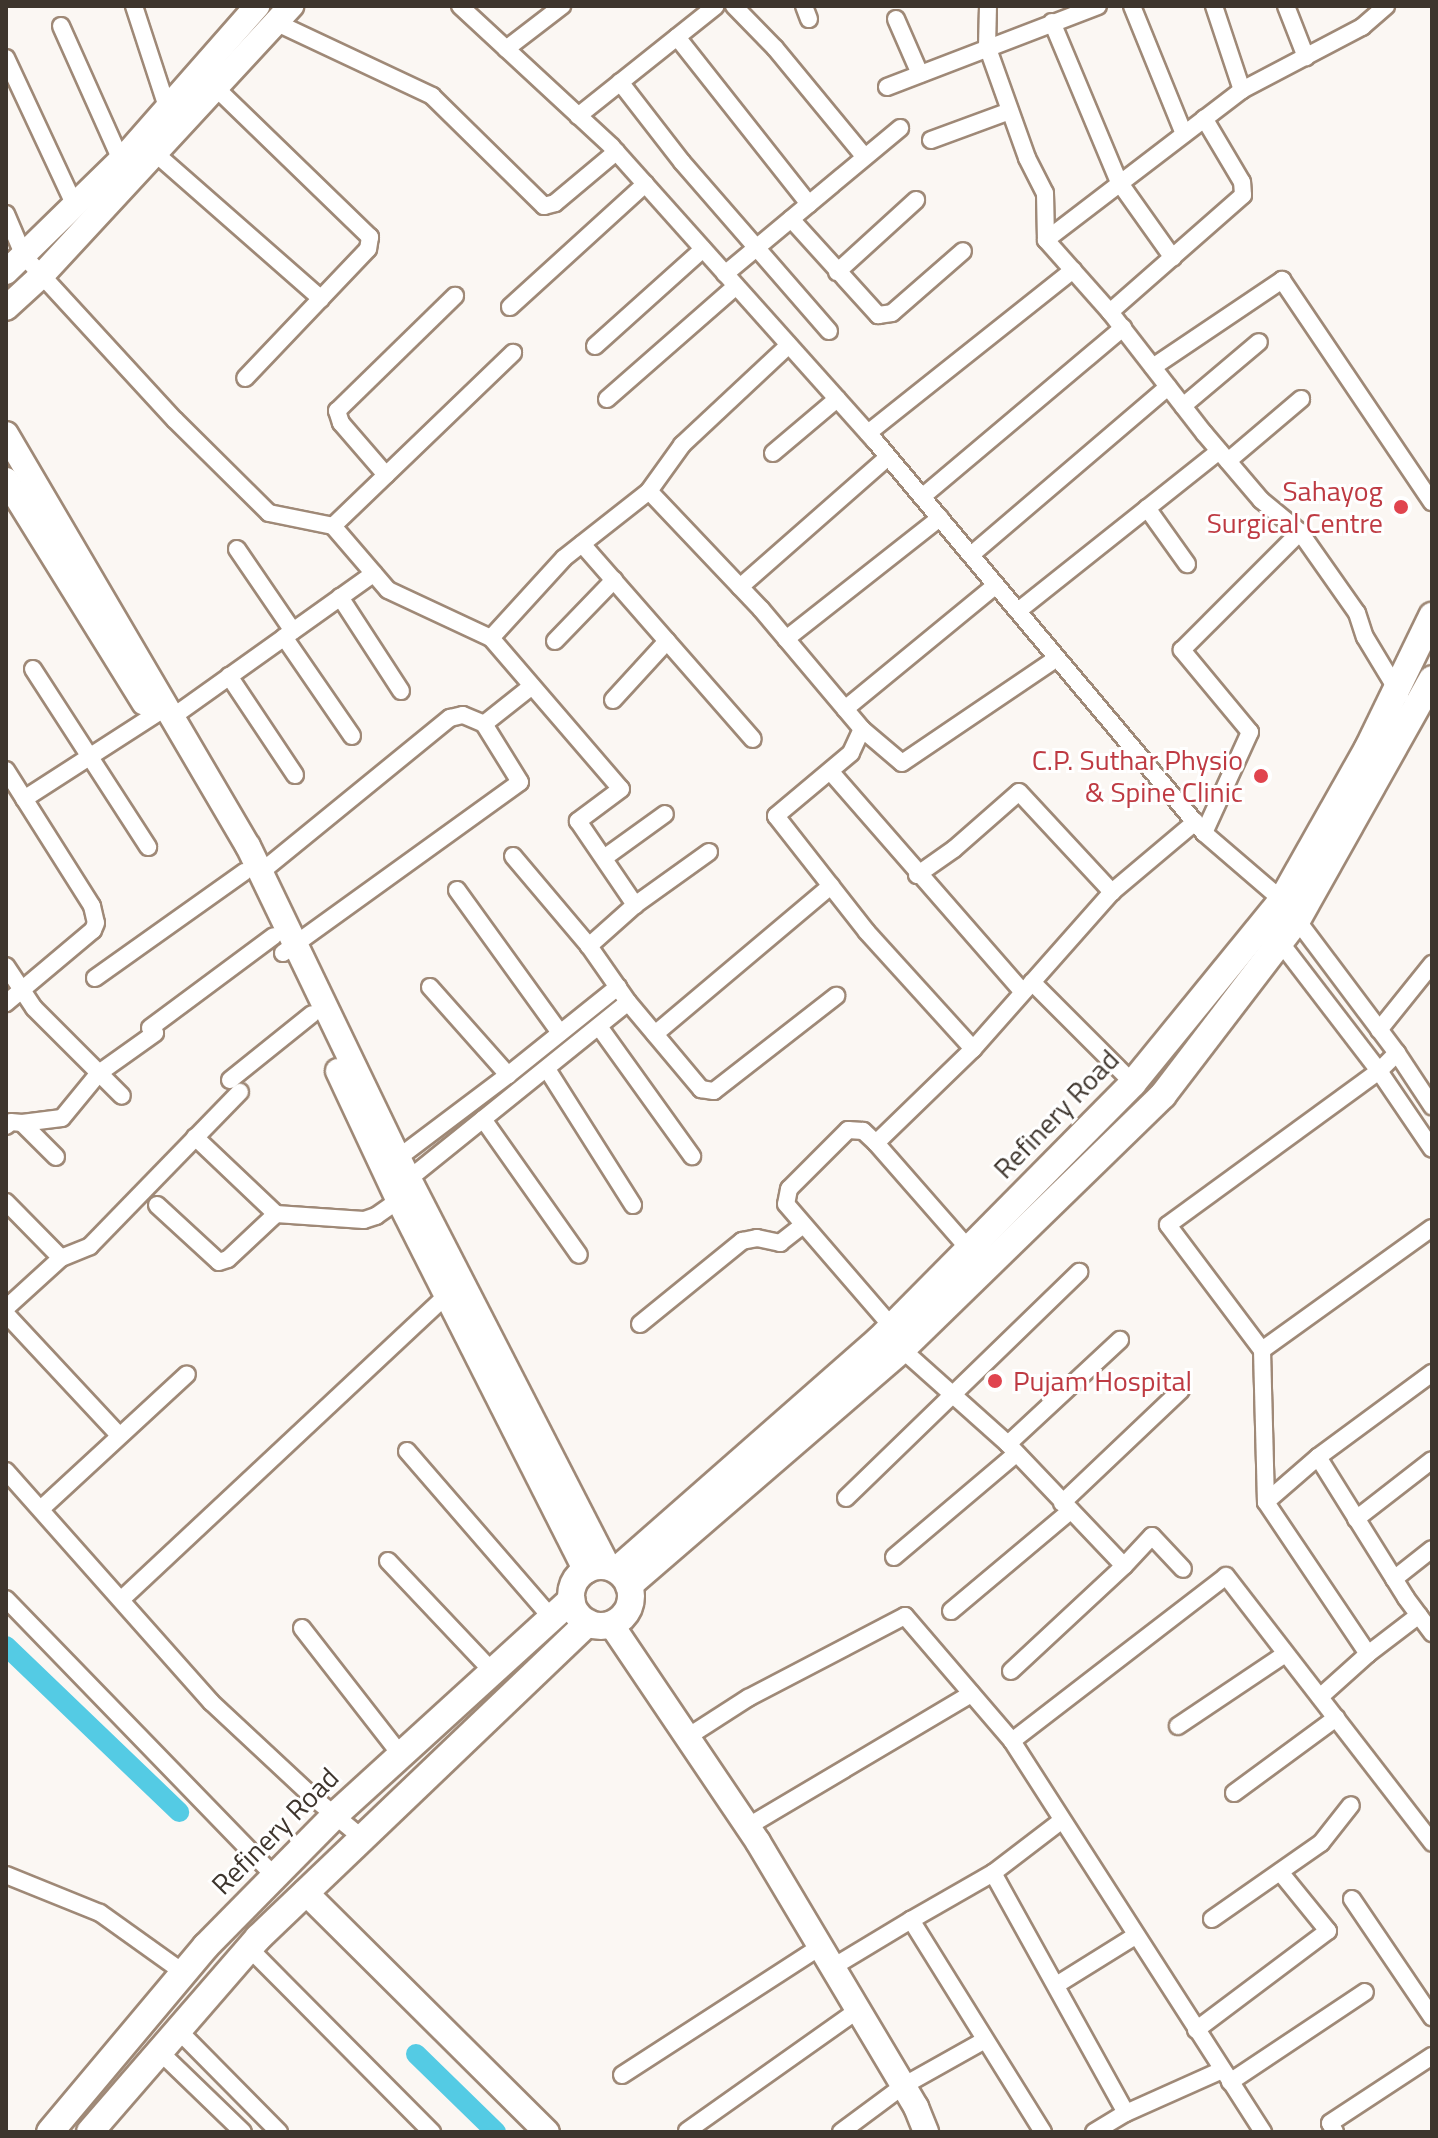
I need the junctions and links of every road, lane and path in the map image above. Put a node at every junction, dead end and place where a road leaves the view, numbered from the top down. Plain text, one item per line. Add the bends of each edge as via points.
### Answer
1 (134, 6) edge
2 (460, 6) edge
3 (562, 6) edge
4 (716, 6) edge
5 (734, 6) edge
6 (988, 6) edge
7 (1098, 6) edge
8 (1132, 6) edge
9 (1214, 6) edge
10 (1286, 6) edge
11 (1386, 6) edge
12 (1074, 10) edge
13 (274, 11) edge
14 (896, 19) dead end
15 (1052, 22) junction
16 (61, 26) dead end
17 (677, 37) junction
18 (987, 46) junction
19 (506, 49) junction
20 (1306, 57) junction
21 (6, 58) edge
22 (920, 74) junction
23 (620, 82) junction
24 (215, 87) junction
25 (887, 87) dead end
26 (1242, 90) junction
27 (167, 107) junction
28 (1010, 111) junction
29 (578, 116) junction
30 (1204, 118) junction
31 (900, 128) dead end
32 (1184, 134) junction
33 (931, 140) dead end
34 (616, 152) junction
35 (155, 153) junction
36 (865, 157) junction
37 (121, 160) junction
38 (1119, 182) junction
39 (645, 184) junction
40 (916, 200) dead end
41 (809, 204) junction
42 (75, 206) junction
43 (6, 214) edge
44 (791, 219) junction
45 (1046, 240) junction
46 (758, 247) junction
47 (703, 249) junction
48 (963, 251) dead end
49 (1173, 258) junction
50 (15, 264) edge
51 (1073, 270) junction
52 (837, 272) junction
53 (42, 275) junction
54 (731, 280) junction
55 (455, 296) dead end
56 (321, 299) junction
57 (510, 307) dead end
58 (6, 308) edge
59 (1110, 312) junction
60 (1123, 328) junction
61 (829, 331) dead end
62 (1259, 342) dead end
63 (789, 345) junction
64 (595, 346) dead end
65 (513, 353) dead end
66 (1153, 367) junction
67 (245, 378) dead end
68 (1168, 387) junction
69 (607, 399) dead end
70 (837, 399) junction
71 (1301, 399) dead end
72 (1183, 406) junction
73 (868, 433) junction
74 (6, 434) edge
75 (773, 453) dead end
76 (1224, 456) junction
77 (888, 457) junction
78 (386, 475) junction
79 (6, 480) edge
80 (649, 491) junction
81 (922, 497) junction
82 (1432, 502) edge
83 (1147, 508) junction
84 (940, 518) junction
85 (333, 526) junction
86 (1300, 532) junction
87 (582, 544) junction
88 (237, 549) dead end
89 (971, 555) junction
90 (1187, 564) dead end
91 (374, 573) junction
92 (614, 580) junction
93 (996, 585) junction
94 (740, 587) junction
95 (340, 597) junction
96 (1018, 611) junction
97 (1432, 616) edge
98 (289, 634) junction
99 (491, 638) junction
100 (786, 639) junction
101 (555, 641) dead end
102 (667, 641) junction
103 (1057, 658) junction
104 (33, 669) dead end
105 (229, 676) junction
106 (1432, 679) edge
107 (532, 686) junction
108 (1394, 690) junction
109 (401, 691) dead end
110 (613, 700) dead end
111 (845, 709) junction
112 (1417, 710) junction
113 (163, 714) junction
114 (484, 724) junction
115 (862, 729) junction
116 (352, 736) dead end
117 (753, 739) dead end
118 (88, 758) junction
119 (6, 770) edge
120 (830, 771) junction
121 (295, 775) dead end
122 (24, 799) junction
123 (665, 814) dead end
124 (1200, 828) junction
125 (148, 847) dead end
126 (709, 852) dead end
127 (513, 856) dead end
128 (604, 858) junction
129 (252, 872) junction
130 (917, 875) junction
131 (831, 886) junction
132 (457, 890) dead end
133 (1112, 892) junction
134 (635, 905) junction
135 (1290, 910) junction
136 (1266, 923) junction
137 (1282, 944) junction
138 (285, 945) junction
139 (589, 946) junction
140 (1432, 964) edge
141 (6, 966) edge
142 (95, 978) dead end
143 (430, 987) dead end
144 (618, 987) junction
145 (1028, 987) junction
146 (21, 989) junction
147 (836, 996) dead end
148 (628, 1002) junction
149 (6, 1003) edge
150 (312, 1014) junction
151 (600, 1028) junction
152 (1379, 1030) junction
153 (560, 1033) junction
154 (655, 1034) junction
155 (973, 1049) junction
156 (1397, 1053) junction
157 (547, 1069) junction
158 (1379, 1071) junction
159 (99, 1073) junction
160 (508, 1075) junction
161 (1133, 1083) junction
162 (122, 1096) dead end
163 (1432, 1106) edge
164 (483, 1119) junction
165 (14, 1124) edge
166 (195, 1137) junction
167 (876, 1143) junction
168 (1432, 1149) edge
169 (692, 1156) dead end
170 (56, 1157) dead end
171 (405, 1181) junction
172 (6, 1202) edge
173 (157, 1205) dead end
174 (633, 1205) dead end
175 (276, 1214) junction
176 (802, 1226) junction
177 (1432, 1228) edge
178 (967, 1247) junction
179 (579, 1255) dead end
180 (61, 1258) junction
181 (1079, 1272) dead end
182 (447, 1295) junction
183 (6, 1311) edge
184 (640, 1324) dead end
185 (893, 1337) junction
186 (1120, 1340) dead end
187 (1262, 1350) junction
188 (1432, 1373) edge
189 (187, 1374) dead end
190 (1181, 1390) dead end
191 (950, 1394) junction
192 (119, 1435) junction
193 (1012, 1449) junction
194 (407, 1451) dead end
195 (1318, 1457) junction
196 (1432, 1460) edge
197 (6, 1471) edge
198 (846, 1498) dead end
199 (1266, 1502) junction
200 (1066, 1507) junction
201 (42, 1508) junction
202 (1356, 1519) junction
203 (1432, 1549) edge
204 (894, 1557) dead end
205 (388, 1561) dead end
206 (1124, 1566) junction
207 (1183, 1569) dead end
208 (610, 1573) junction
209 (1394, 1579) junction
210 (6, 1599) edge
211 (122, 1599) junction
212 (571, 1600) junction
213 (951, 1611) dead end
214 (1419, 1615) junction
215 (551, 1617) junction
216 (599, 1624) junction
217 (302, 1628) dead end
218 (1432, 1633) edge
219 (1285, 1654) junction
220 (1368, 1654) junction
221 (491, 1670) junction
222 (1011, 1671) dead end
223 (971, 1694) junction
224 (1320, 1697) junction
225 (1336, 1718) junction
226 (1178, 1726) dead end
227 (686, 1738) junction
228 (1012, 1741) junction
229 (400, 1754) junction
230 (1234, 1793) dead end
231 (1351, 1805) dead end
232 (334, 1816) junction
233 (1061, 1821) junction
234 (747, 1827) junction
235 (362, 1838) junction
236 (1432, 1843) edge
237 (1280, 1872) junction
238 (993, 1873) junction
239 (6, 1875) edge
240 (275, 1877) junction
241 (305, 1892) junction
242 (1352, 1899) dead end
243 (1212, 1919) dead end
244 (911, 1920) junction
245 (1135, 1936) junction
246 (249, 1948) junction
247 (826, 1957) junction
248 (190, 1966) junction
249 (218, 1981) junction
250 (1058, 1984) junction
251 (1365, 1992) dead end
252 (858, 2010) junction
253 (1432, 2017) edge
254 (177, 2029) junction
255 (1196, 2030) junction
256 (985, 2040) junction
257 (158, 2050) junction
258 (1432, 2056) edge
259 (622, 2075) dead end
260 (1226, 2076) junction
261 (903, 2086) junction
262 (1126, 2113) junction
263 (1342, 2116) junction
264 (687, 2131) edge
265 (50, 2132) edge
266 (90, 2132) edge
267 (243, 2132) edge
268 (279, 2132) edge
269 (432, 2132) edge
270 (547, 2132) edge
271 (841, 2132) edge
272 (926, 2132) edge
273 (1043, 2132) edge
274 (1094, 2132) edge
275 (1263, 2132) edge
276 (1315, 2132) edge
277 (1335, 2132) edge

1 - 27 street
2 - 19 street
3 - 19 street
4 - 17 street
5 - 36 street
6 - 18 street
7 - 12 street
8 - 32 street
9 - 26 street
10 - 20 street
11 - 20 street via 1362,27
12 - 15 street
13 - 24 street
13 - 27 street
13 - 34 street via 432,96 544,206 555,203
14 - 22 street
15 - 18 street
15 - 38 street
16 - 37 street
17 - 23 street
17 - 41 street
18 - 22 street
18 - 28 street
19 - 29 street
20 - 26 street
21 - 42 street
22 - 25 street
23 - 29 street
23 - 46 street
24 - 35 street
24 - 56 street via 368,233 368,249
26 - 30 street
27 - 37 street
28 - 33 street
28 - 45 street via 1045,193
29 - 34 street
30 - 32 street
30 - 49 street via 1242,182 1243,195
31 - 36 street
32 - 38 street
34 - 39 street
35 - 53 street
35 - 56 street
36 - 41 street
37 - 42 street
38 - 45 street
38 - 49 street
39 - 47 street
39 - 57 street
40 - 52 street
41 - 44 street
42 - 50 street
43 - 50 street
44 - 46 street
44 - 52 street
45 - 51 street
46 - 54 street
46 - 61 street
47 - 54 street
47 - 64 street
48 - 52 street via 884,315 873,312
49 - 59 street
50 - 53 street
51 - 59 street
51 - 73 street
53 - 58 street
53 - 85 street via 269,513
54 - 63 street
54 - 69 street
55 - 78 street via 337,411 341,423
56 - 67 street
59 - 60 street
60 - 66 street
60 - 81 street
62 - 72 street
63 - 70 street
63 - 80 street via 682,445
65 - 78 street
66 - 68 street
66 - 82 street via 1282,280
68 - 72 street
68 - 89 street
70 - 73 street
70 - 75 street
71 - 76 street
72 - 76 street
73 - 77 street
74 - 113 street
76 - 83 street
76 - 86 street via 1261,500
77 - 81 street
77 - 94 street
78 - 85 street
79 - 113 street
80 - 87 street
80 - 94 street
81 - 84 street
83 - 90 street
83 - 96 street
84 - 89 street
84 - 100 street
85 - 91 street
86 - 108 street via 1357,613
86 - 124 street via 1182,650 1250,732
87 - 92 street
87 - 99 street
88 - 98 street
89 - 93 street
91 - 95 street
91 - 99 street via 388,590
92 - 101 street
92 - 102 street
93 - 96 street
93 - 111 street
94 - 100 street
95 - 98 street
95 - 109 street
96 - 103 street
97 - 108 main road, Refinery Road
98 - 105 street
98 - 116 street
99 - 107 street
100 - 111 street
102 - 110 street
102 - 117 street
103 - 115 street via 902,763
103 - 124 street
104 - 118 street
105 - 113 street
105 - 121 street
106 - 112 main road, Refinery Road
107 - 114 street
107 - 128 street via 621,789 578,821
108 - 112 street
108 - 135 main road, Refinery Road
111 - 115 street
112 - 135 main road, Refinery Road
113 - 118 street
113 - 129 street
114 - 129 street via 463,715 450,718
114 - 138 street via 520,782
115 - 120 street via 851,753
118 - 122 street
118 - 125 street
119 - 122 street
120 - 130 street
120 - 131 street via 776,816
122 - 146 street via 92,906 96,923
123 - 128 street
124 - 133 street
124 - 135 street
126 - 134 street
127 - 139 street
128 - 134 street
129 - 138 street
129 - 142 street
130 - 133 street via 1019,792
130 - 145 street
131 - 154 street
131 - 155 street
132 - 153 street
133 - 145 street
134 - 139 street
135 - 136 main road, Refinery Road
135 - 137 main road, Refinery Road
135 - 152 street
136 - 137 street
136 - 161 main road, Refinery Road
137 - 158 street
137 - 185 main road, Refinery Road via 1163,1095
138 - 150 street
138 - 159 street
138 - 171 street
139 - 144 street
140 - 152 street
141 - 146 street
143 - 160 street
144 - 148 street
144 - 153 street
145 - 155 street
145 - 161 street
146 - 149 street
146 - 159 street
147 - 154 street via 714,1091 701,1089
148 - 151 street
148 - 154 street
150 - 166 street via 235,1086
150 - 171 street
151 - 157 street
151 - 169 street
152 - 156 street
153 - 160 street
155 - 167 street
156 - 158 street
156 - 163 street
157 - 164 street
157 - 174 street
158 - 168 street
158 - 187 street via 1168,1225
159 - 162 street
159 - 165 street via 62,1118
160 - 171 street
161 - 178 main road, Refinery Road
164 - 171 street
164 - 179 street
165 - 170 street
166 - 175 street
166 - 180 street via 90,1246
167 - 176 street via 863,1131 848,1130 789,1189 788,1211
167 - 178 street
171 - 175 street via 376,1216 364,1220
171 - 182 street
171 - 208 street
172 - 180 street
173 - 175 street via 219,1262
176 - 184 street via 780,1243 742,1241
176 - 185 street
177 - 187 street
178 - 185 main road, Refinery Road
180 - 183 street
181 - 191 street
182 - 208 street
182 - 211 street
183 - 192 street
185 - 191 street
185 - 208 main road, Refinery Road
186 - 193 street
187 - 199 street
188 - 195 street
189 - 192 street
190 - 200 street
191 - 193 street
191 - 198 street
192 - 201 street
193 - 200 street
193 - 204 street
194 - 215 street
195 - 199 street
195 - 202 street
196 - 202 street
197 - 201 street
199 - 220 street
200 - 206 street
200 - 213 street
201 - 211 street
202 - 209 street
203 - 209 street
205 - 221 street
206 - 207 street via 1152,1536
206 - 222 street
208 - 212 main road via 575,1581
208 - 216 main road via 630,1605 625,1615
209 - 214 street
210 - 240 street
211 - 232 street via 211,1702
212 - 215 main road, Refinery Road
212 - 216 main road via 579,1617
214 - 218 street
214 - 220 street
215 - 221 main road, Refinery Road
216 - 227 street
216 - 235 main road
217 - 229 street
219 - 224 street
219 - 226 street
219 - 228 street via 1226,1576
220 - 224 street
221 - 229 main road, Refinery Road
223 - 227 street via 905,1616 748,1698
223 - 228 street
223 - 234 street
224 - 225 street
225 - 230 street
225 - 236 street
227 - 234 street
228 - 233 street
229 - 232 main road, Refinery Road
231 - 237 street via 1327,1838
232 - 235 street
232 - 240 main road, Refinery Road
233 - 238 street
233 - 245 street
234 - 247 street
235 - 241 main road
237 - 243 street
237 - 255 street via 1328,1931
238 - 244 street
238 - 250 street
239 - 248 street via 100,1913
240 - 248 main road, Refinery Road
241 - 246 main road
241 - 270 street
242 - 253 street
244 - 247 street
244 - 256 street
245 - 250 street
245 - 255 street
246 - 249 main road
246 - 269 street
247 - 252 street
247 - 259 street
248 - 249 main road
248 - 265 main road, Refinery Road
249 - 254 main road
250 - 262 street
251 - 260 street
252 - 261 street
252 - 264 street
254 - 257 main road
254 - 268 street
255 - 260 street
256 - 261 street
256 - 273 street
257 - 266 main road
257 - 267 street
258 - 263 street
260 - 262 street
260 - 275 street
261 - 271 street
261 - 272 street
262 - 274 street
263 - 276 street
263 - 277 street via 1330,2123

